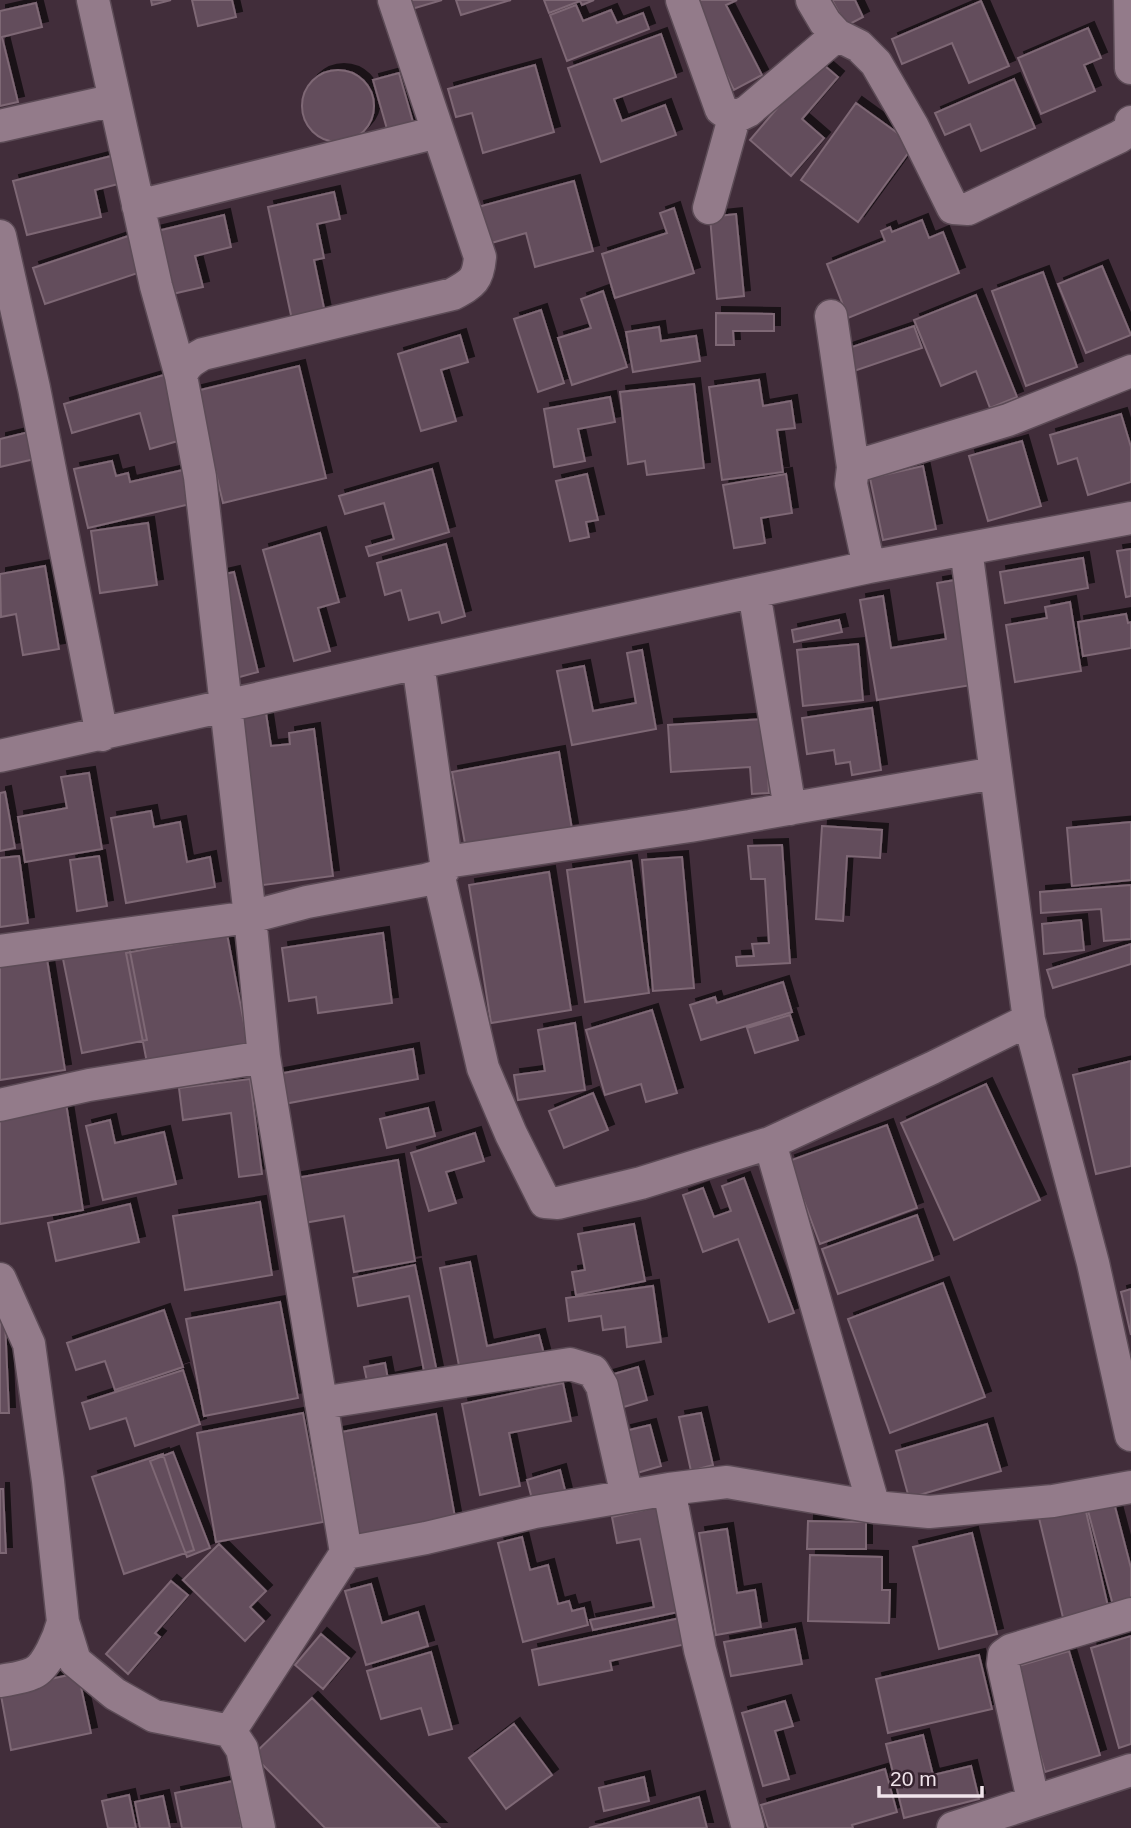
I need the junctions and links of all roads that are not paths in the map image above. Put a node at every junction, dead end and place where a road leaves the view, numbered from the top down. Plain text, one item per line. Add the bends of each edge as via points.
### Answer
1 (93, 0) edge
2 (394, 0) edge
3 (682, 0) edge
4 (813, 0) edge
5 (1130, 0) edge
6 (837, 35) junction
7 (1131, 68) edge
8 (115, 100) junction
9 (734, 118) junction
10 (1131, 122) edge
11 (0, 126) edge
12 (438, 132) junction
13 (138, 206) junction
14 (709, 208) dead end
15 (0, 236) edge
16 (831, 316) dead end
17 (1131, 371) edge
18 (181, 376) junction
19 (853, 467) junction
20 (1131, 519) edge
21 (966, 549) junction
22 (869, 567) junction
23 (754, 592) junction
24 (418, 663) junction
25 (225, 705) junction
26 (102, 735) junction
27 (0, 756) edge
28 (995, 772) junction
29 (790, 809) junction
30 (442, 870) junction
31 (250, 917) junction
32 (0, 951) edge
33 (1029, 1020) junction
34 (264, 1056) junction
35 (0, 1105) edge
36 (770, 1143) junction
37 (0, 1279) edge
38 (321, 1404) junction
39 (1131, 1435) edge
40 (1131, 1486) edge
41 (669, 1489) junction
42 (627, 1496) junction
43 (874, 1507) junction
44 (346, 1553) junction
45 (1131, 1615) edge
46 (63, 1622) junction
47 (0, 1681) edge
48 (230, 1731) junction
49 (1131, 1770) edge
50 (1034, 1800) junction
51 (259, 1828) edge
52 (748, 1828) edge
53 (953, 1828) edge

1 - 8 street
2 - 12 street
3 - 9 street via 721,109
4 - 6 street
5 - 7 street
6 - 9 street
6 - 10 street via 859,46 876,63 953,208 968,209 1119,137 1130,130
8 - 11 street
8 - 13 street
9 - 14 street
12 - 13 street
12 - 18 street via 480,257 479,274 470,284 453,294 203,354 190,360
13 - 18 street
15 - 26 street
16 - 19 street
17 - 19 street via 1008,420
18 - 25 street via 200,477
19 - 22 street via 851,484
20 - 21 street
21 - 22 street
21 - 28 street
22 - 23 street
23 - 24 street
23 - 29 street
24 - 25 street
24 - 30 street
25 - 26 street
25 - 31 street
26 - 27 street
28 - 29 street
28 - 33 street
29 - 30 street
30 - 31 street
30 - 36 street via 483,1068 545,1202 558,1203 640,1183
31 - 32 street
31 - 34 street
33 - 36 street
33 - 39 street via 1093,1263
34 - 35 street
34 - 38 street
36 - 43 street
37 - 46 street via 29,1344
38 - 42 street via 570,1364 582,1367 593,1371 602,1386
38 - 44 street
40 - 43 street via 1053,1501 929,1512
41 - 42 street
41 - 43 street via 727,1482
41 - 52 street via 700,1650
42 - 44 street
44 - 48 street
45 - 50 street via 1011,1650 1004,1656
46 - 47 street via 50,1654 35,1673
46 - 48 street via 75,1661 115,1694 154,1716
48 - 51 street via 242,1749
49 - 50 street
50 - 53 street

